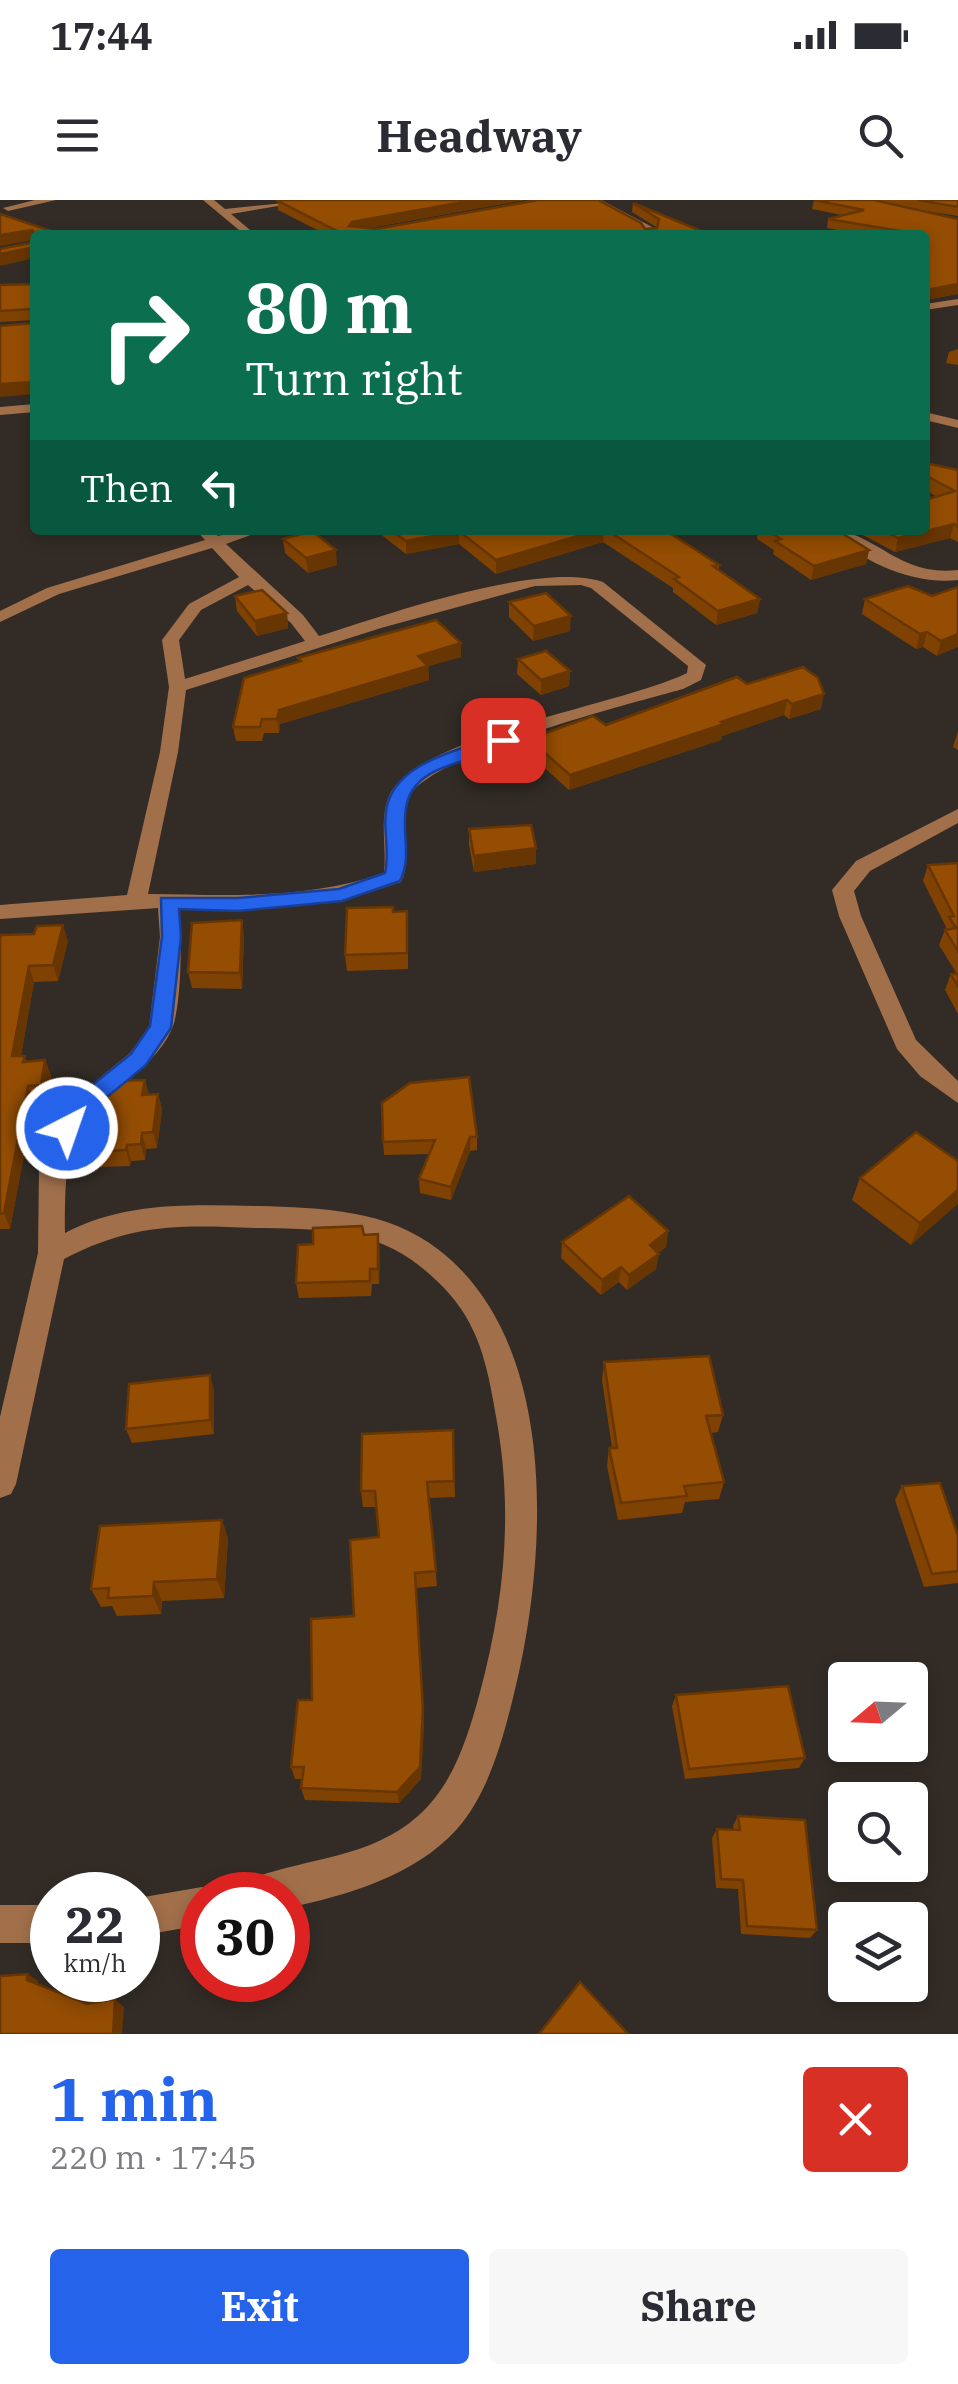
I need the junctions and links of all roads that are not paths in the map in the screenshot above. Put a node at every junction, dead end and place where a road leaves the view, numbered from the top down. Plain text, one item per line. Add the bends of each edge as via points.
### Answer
1 (51, 200) edge
2 (208, 200) edge
3 (309, 200) edge
4 (594, 200) edge
5 (8, 208) dead end
6 (226, 212) junction
7 (246, 230) edge
8 (650, 230) edge
9 (958, 302) edge
10 (930, 306) edge
11 (30, 408) edge
12 (0, 411) edge
13 (930, 417) edge
14 (958, 424) edge
15 (207, 535) edge
16 (844, 535) edge
17 (958, 575) edge
18 (250, 578) junction
19 (0, 618) edge
20 (316, 643) junction
21 (178, 687) junction
22 (958, 816) edge
23 (136, 901) junction
24 (168, 902) junction
25 (0, 912) edge
26 (958, 1094) edge
27 (52, 1253) junction
28 (0, 1484) edge
29 (310, 1884) edge
30 (0, 1924) edge
31 (30, 1924) edge

1 - 5 street
2 - 6 street
3 - 6 street
4 - 8 street
6 - 7 street
9 - 10 street
11 - 12 street
13 - 14 street
15 - 18 street
15 - 19 street
16 - 17 street via 910,574
18 - 20 street
18 - 21 street via 195,607 170,640
20 - 21 street
20 - 24 street via 535,581 583,580 697,665 695,676 677,685 533,729 412,778 395,812 394,876 342,895
21 - 23 street
22 - 26 street via 863,866 843,890 910,1054
23 - 24 street
23 - 25 street
24 - 27 street via 172,937 161,1028 67,1128 52,1169
27 - 28 street
27 - 29 street via 99,1229 148,1218 346,1221 394,1236 423,1254 454,1281 484,1322 512,1429 524,1536 514,1618 490,1720 473,1770 435,1826 401,1852
30 - 31 street

